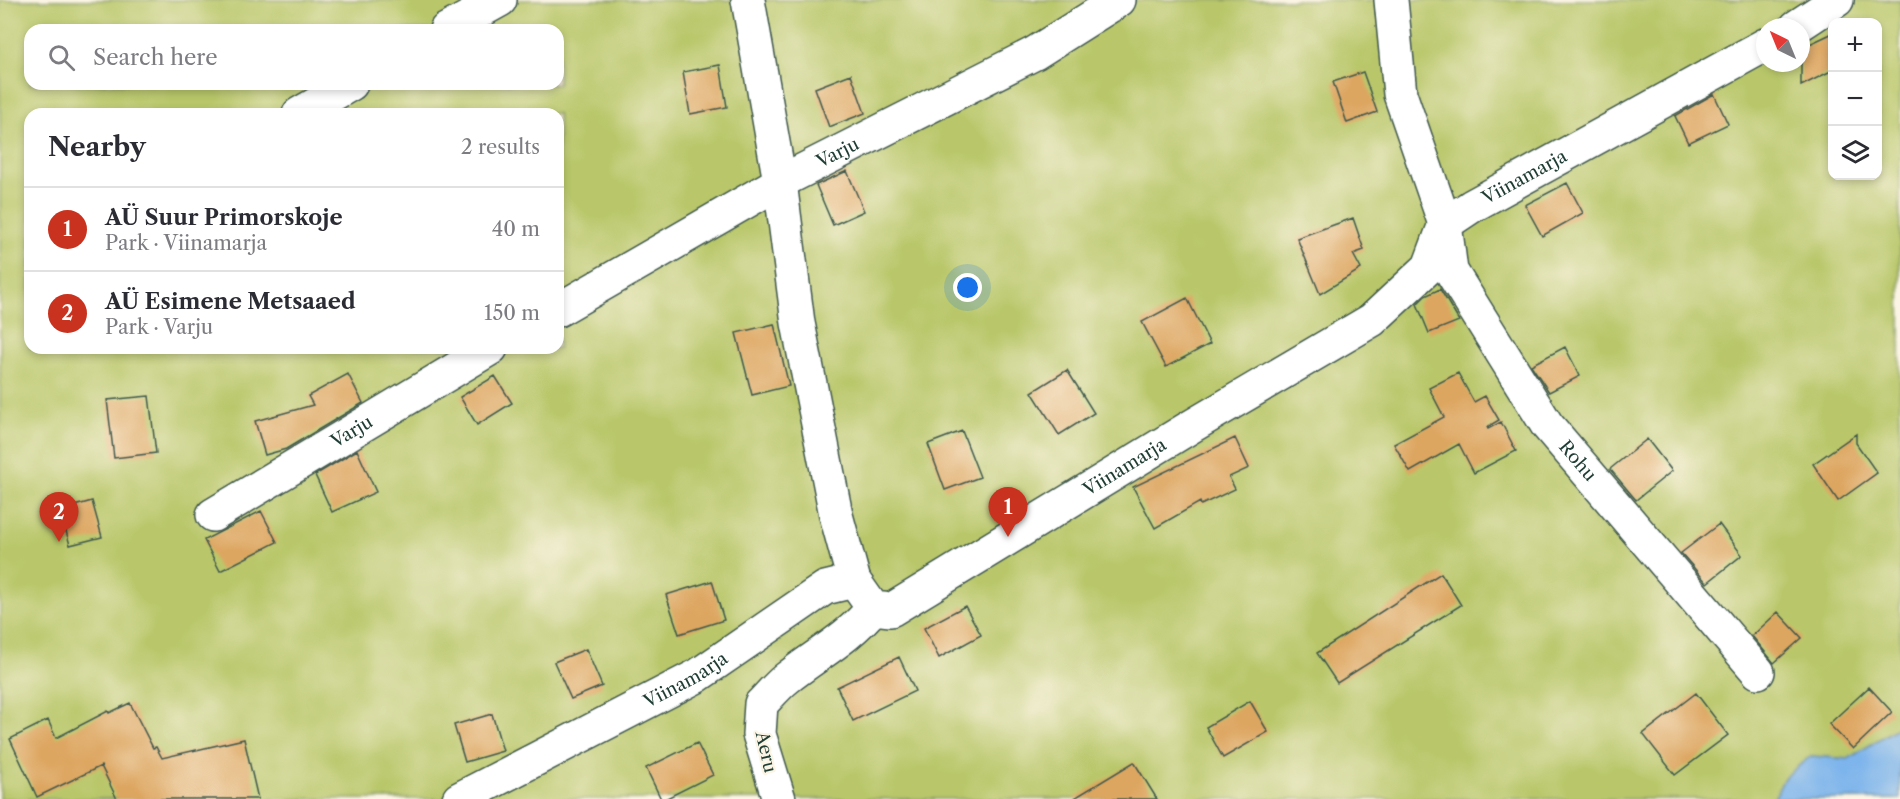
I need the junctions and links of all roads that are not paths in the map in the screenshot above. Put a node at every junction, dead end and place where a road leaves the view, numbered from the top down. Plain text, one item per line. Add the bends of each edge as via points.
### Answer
1 (500, 0) edge
2 (748, 0) edge
3 (1119, 0) edge
4 (1391, 0) edge
5 (1837, 0) edge
6 (1810, 18) edge
7 (457, 24) edge
8 (1756, 50) edge
9 (341, 90) edge
10 (309, 108) edge
11 (780, 182) junction
12 (1445, 224) junction
13 (564, 307) edge
14 (481, 354) edge
15 (213, 515) dead end
16 (854, 581) junction
17 (873, 608) junction
18 (1758, 672) dead end
19 (459, 799) edge
20 (779, 799) edge

1 - 7 street
2 - 11 street
3 - 11 street, Varju via 1035,53
4 - 12 street, Rohu via 1400,94
5 - 6 street
8 - 12 street, Viinamarja
9 - 10 street
11 - 13 street, Varju
11 - 16 street via 798,323 836,515
12 - 17 street, Viinamarja via 1430,267 1372,320 891,610
12 - 18 street, Rohu via 1451,271 1547,425
14 - 15 street, Varju
16 - 17 street
16 - 19 street, Viinamarja via 825,588 697,676
17 - 20 street, Aeru via 844,638 786,679 761,704 759,734

